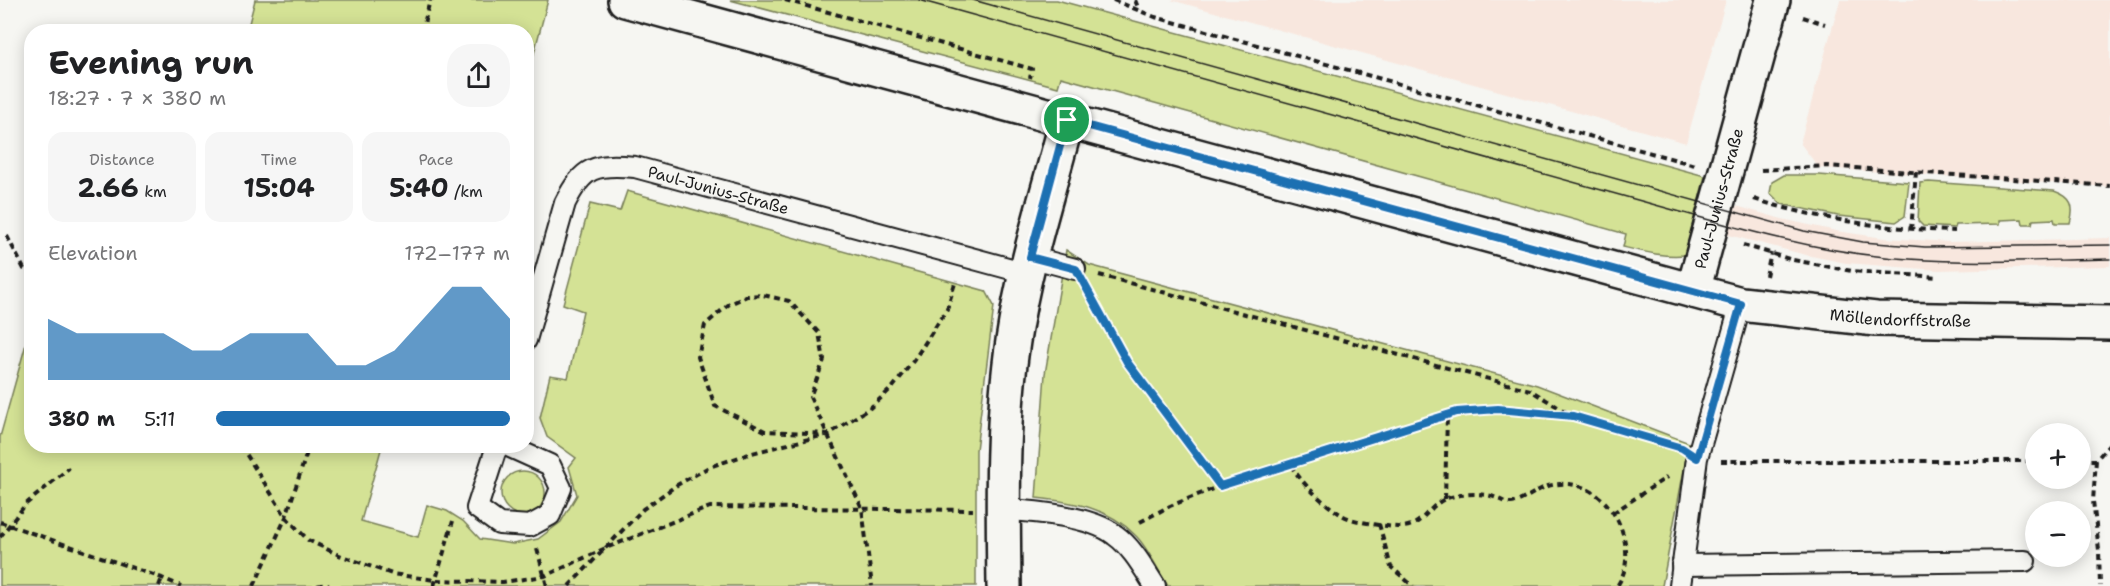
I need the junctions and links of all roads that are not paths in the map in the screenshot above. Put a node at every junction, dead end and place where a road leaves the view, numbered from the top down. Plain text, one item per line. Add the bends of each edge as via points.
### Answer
1 (625, 0) edge
2 (1773, 0) edge
3 (1067, 120) junction
4 (1028, 265) junction
5 (1076, 269) road end
6 (1693, 291) junction
7 (1741, 304) junction
8 (534, 312) edge
9 (2110, 323) edge
10 (495, 453) edge
11 (523, 453) edge
12 (1003, 510) junction
13 (2025, 561) dead end
14 (1682, 565) junction
15 (1004, 586) edge
16 (1155, 586) edge
17 (1680, 586) edge

1 - 3 street, Paul-Junius-Straße
2 - 6 street, Paul-Junius-Straße
3 - 4 street
3 - 6 street, Paul-Junius-Straße
4 - 5 lane, Paul-Junius-Straße
4 - 8 lane, Paul-Junius-Straße via 635,167 613,165 594,168 575,182 565,203
4 - 12 street via 1007,396
6 - 7 street, Möllendorffstraße
7 - 9 street, Möllendorffstraße via 1876,319
7 - 14 lane via 1697,458
10 - 11 lane via 477,508 499,524 530,526 550,515 561,488 550,465
12 - 15 street
12 - 16 lane via 1081,519 1115,534
13 - 14 lane
14 - 17 lane

